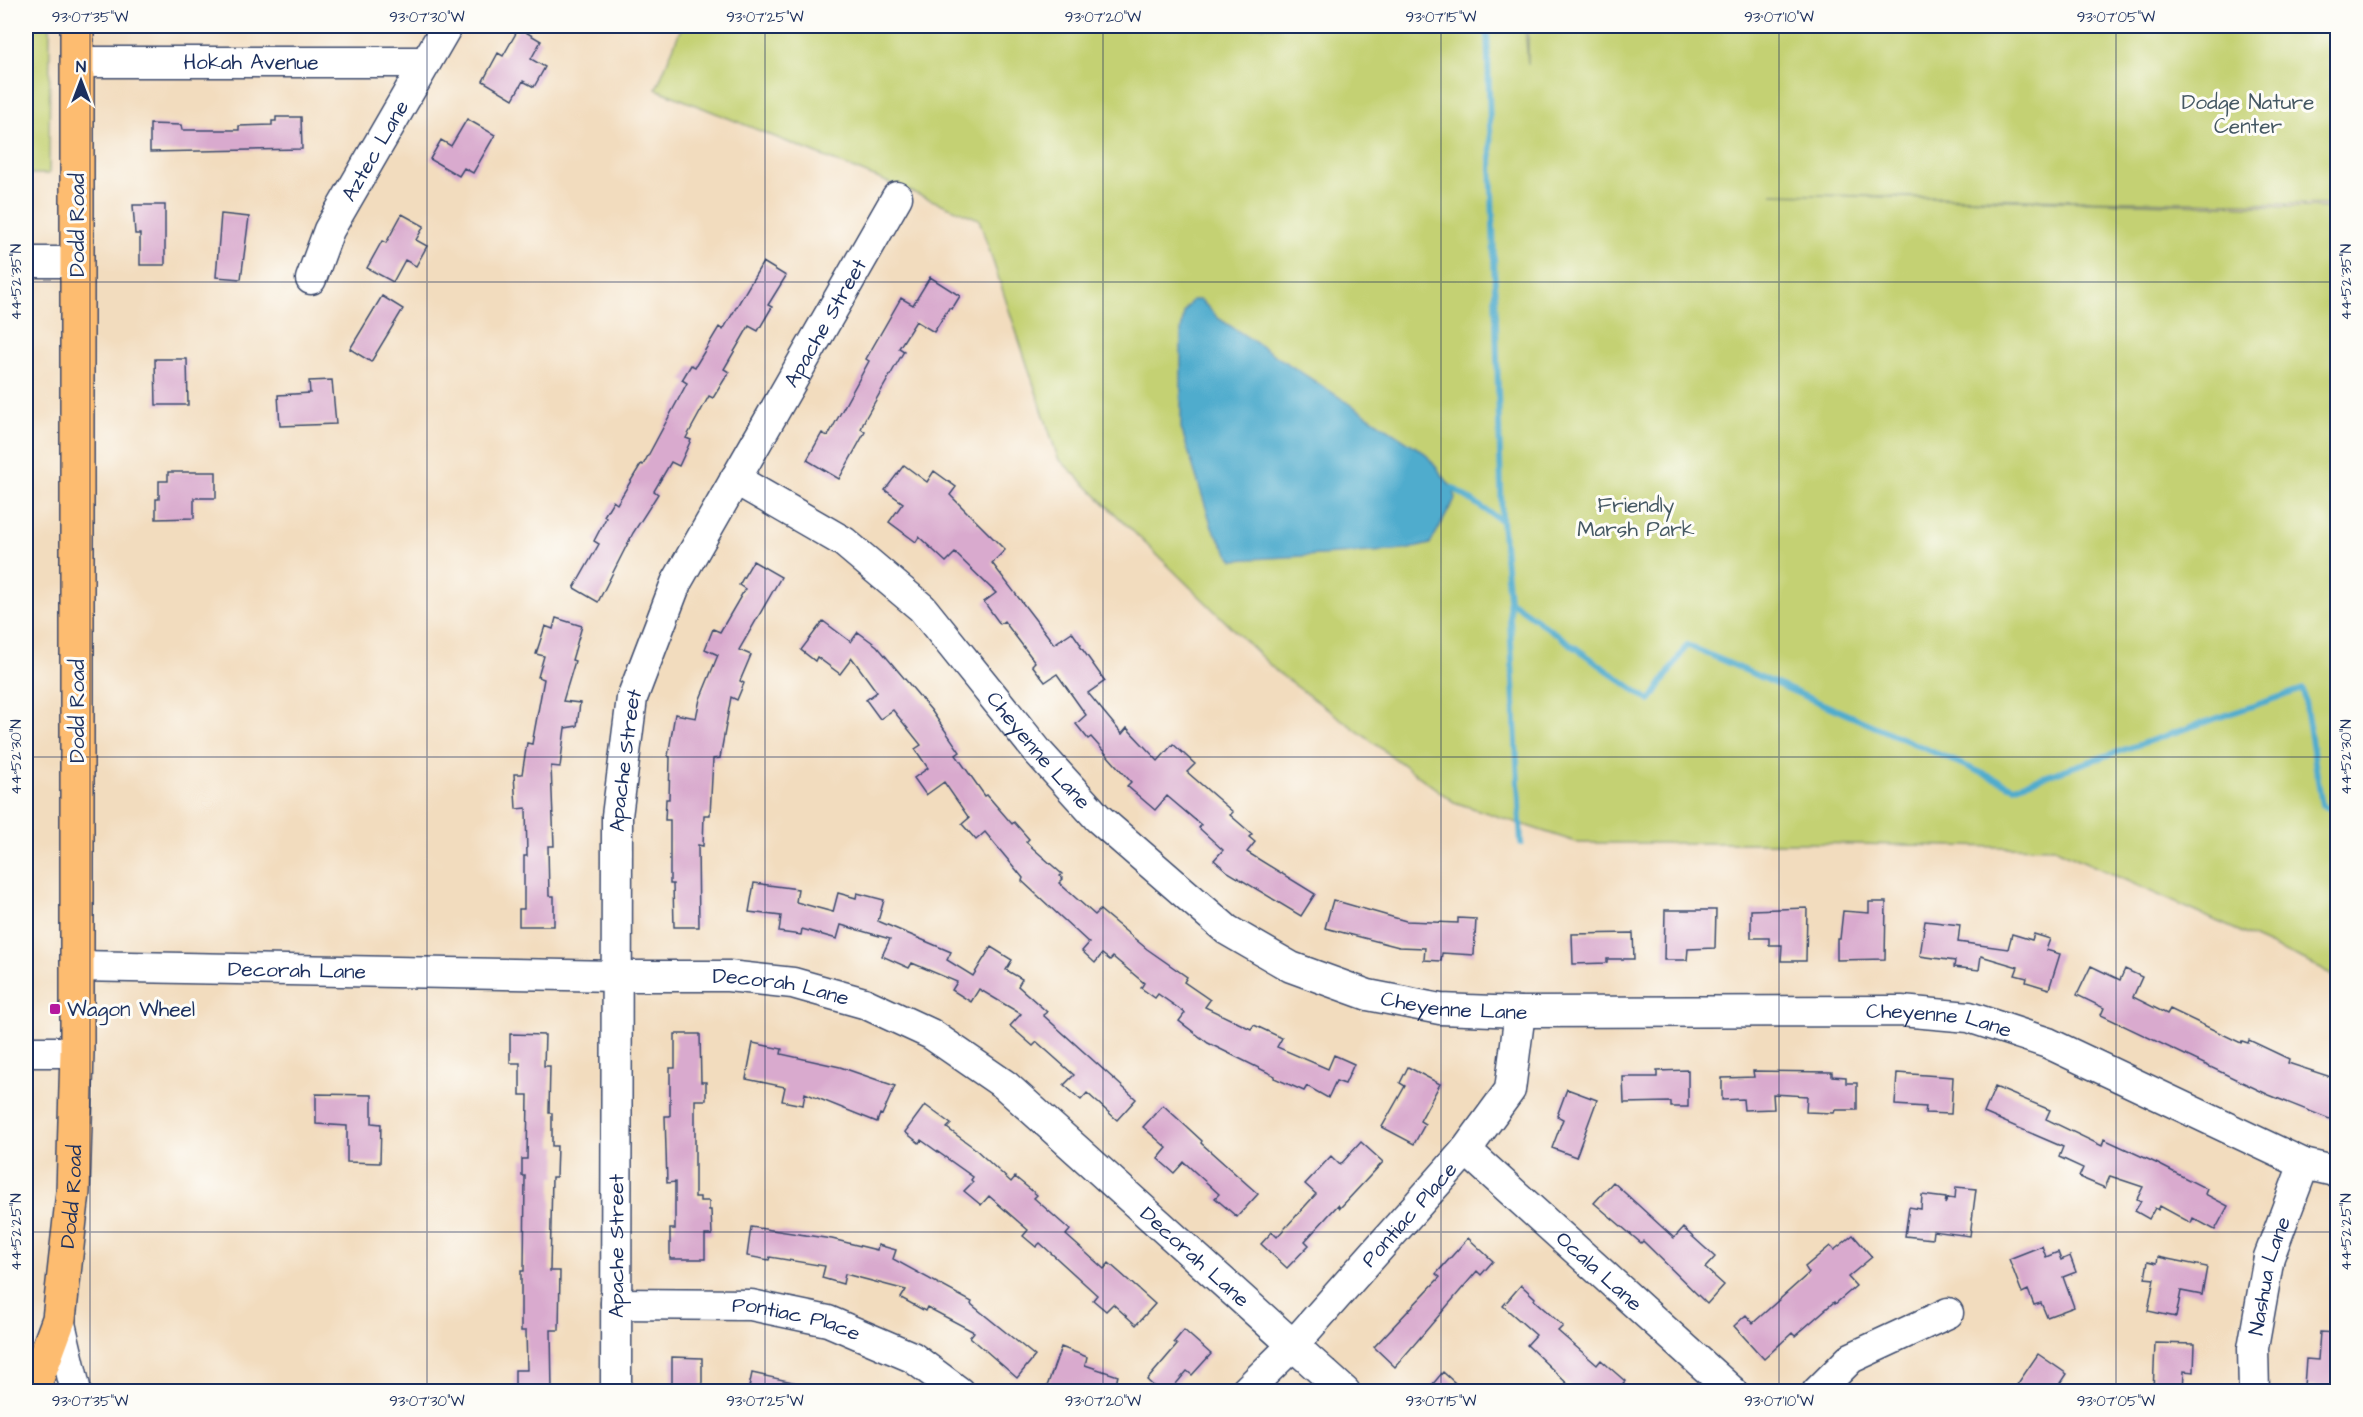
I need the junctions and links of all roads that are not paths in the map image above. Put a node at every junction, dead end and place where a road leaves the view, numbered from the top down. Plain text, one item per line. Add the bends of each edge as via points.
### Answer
1 (77, 26) edge
2 (447, 26) edge
3 (77, 62) junction
4 (426, 62) junction
5 (897, 197) dead end
6 (26, 262) edge
7 (77, 262) junction
8 (311, 279) dead end
9 (735, 479) junction
10 (77, 966) junction
11 (616, 976) junction
12 (1520, 1012) junction
13 (26, 1052) edge
14 (77, 1052) junction
15 (1466, 1150) junction
16 (2304, 1164) junction
17 (2337, 1172) edge
18 (616, 1304) junction
19 (1948, 1313) dead end
20 (59, 1319) junction
21 (1293, 1345) junction
22 (32, 1392) edge
23 (76, 1392) edge
24 (616, 1392) edge
25 (959, 1392) edge
26 (1245, 1392) edge
27 (1345, 1392) edge
28 (1733, 1392) edge
29 (1817, 1392) edge
30 (2253, 1392) edge

1 - 3 main road, Dodd Road
2 - 4 street, Aztec Lane
3 - 4 street, Hokah Avenue
3 - 7 main road, Dodd Road
4 - 8 street, Aztec Lane via 329,230
5 - 9 street, Apache Street
6 - 7 street
7 - 10 main road, Dodd Road
9 - 11 street, Apache Street via 676,583 632,698 617,816
9 - 12 street, Cheyenne Lane via 844,542 922,608 1038,752 1098,818 1227,930 1291,967 1368,995 1440,1009
10 - 11 street, Decorah Lane
10 - 14 main road, Dodd Road
11 - 18 street, Apache Street
11 - 21 street, Decorah Lane via 728,976 793,984 864,1003 931,1034 1005,1085
12 - 15 street, Pontiac Place via 1510,1090
12 - 16 street, Cheyenne Lane via 1901,1011 1969,1017 2048,1043
13 - 14 street
14 - 20 main road, Dodd Road via 73,1192
15 - 21 street, Pontiac Place
15 - 28 street, Ocala Lane
16 - 17 street, Cheyenne Lane
16 - 30 street, Nashua Lane via 2270,1257 2253,1348
18 - 24 street, Apache Street
18 - 25 street, Pontiac Place via 751,1305 828,1321 912,1357
19 - 29 street via 1851,1358
20 - 22 main road, Dodd Road
20 - 23 street
21 - 26 street, Pontiac Place
21 - 27 street, Decorah Lane

